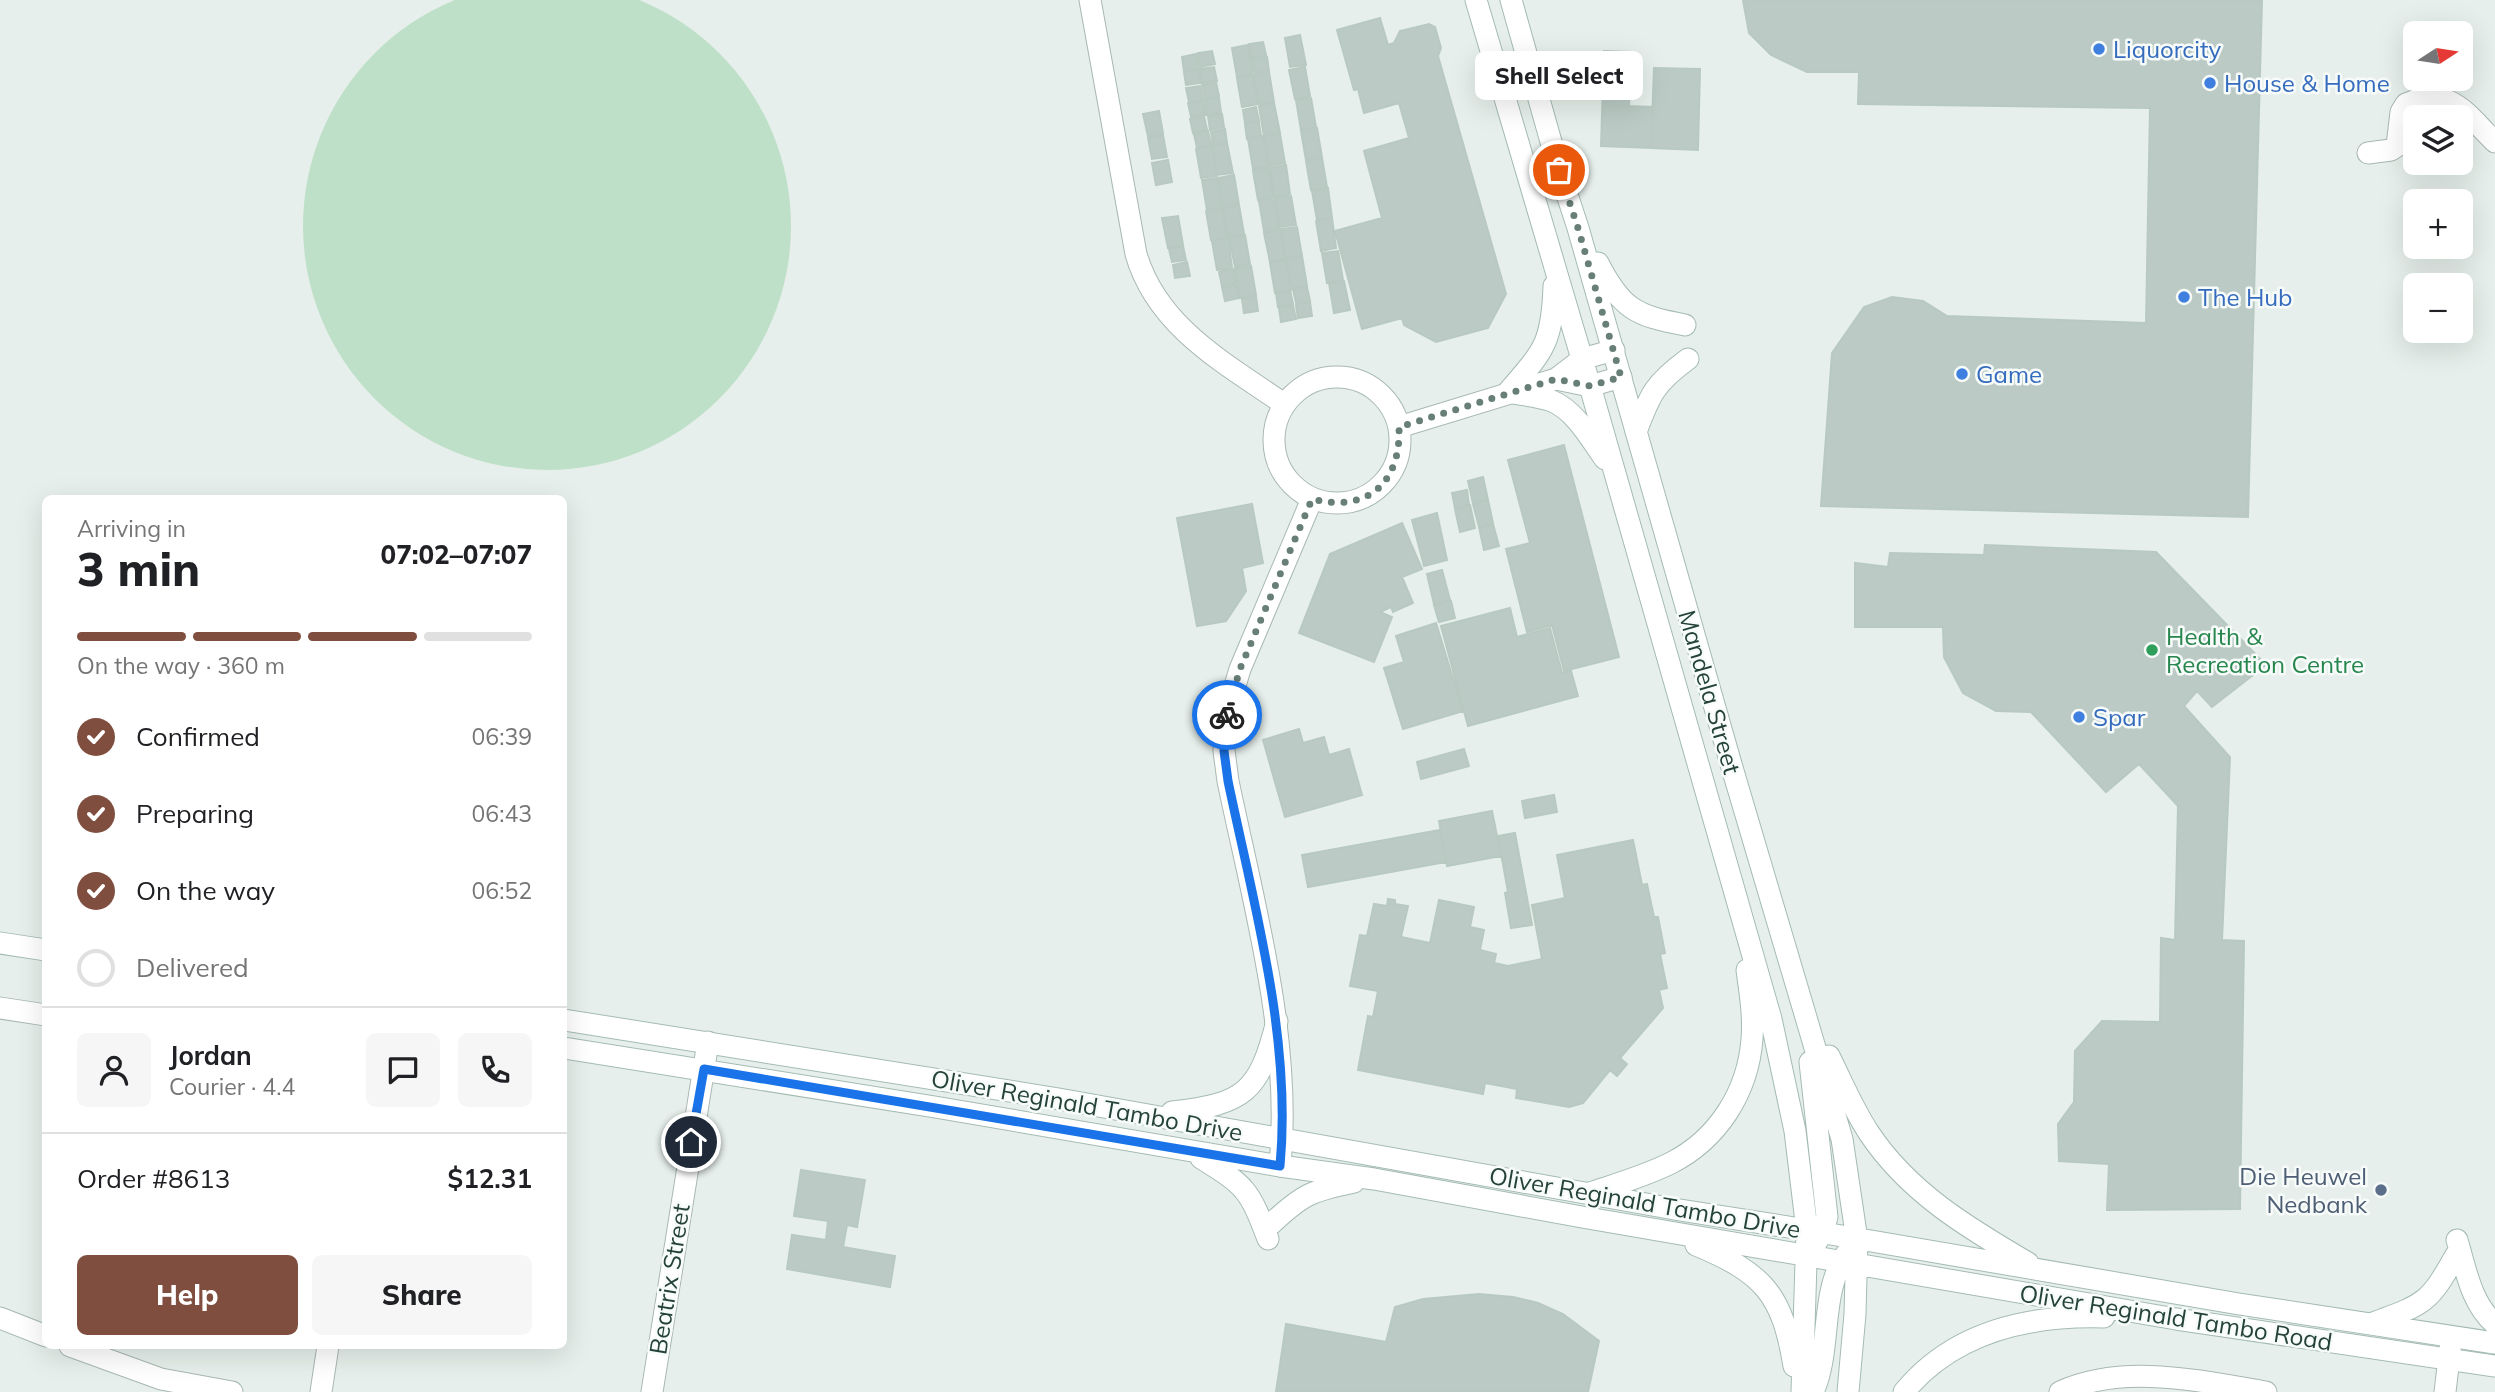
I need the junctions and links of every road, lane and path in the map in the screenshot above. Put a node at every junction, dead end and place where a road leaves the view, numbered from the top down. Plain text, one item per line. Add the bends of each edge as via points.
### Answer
1 (1090, 0) edge
2 (1476, 0) edge
3 (1511, 0) edge
4 (2495, 142) edge
5 (2368, 153) dead end
6 (1578, 228) junction
7 (1555, 266) junction
8 (1685, 324) dead end
9 (1614, 350) junction
10 (1582, 359) junction
11 (1688, 359) dead end
12 (1621, 377) junction
13 (1556, 379) junction
14 (1590, 386) junction
15 (1508, 392) junction
16 (1284, 404) junction
17 (1399, 427) junction
18 (1636, 432) junction
19 (1613, 470) junction
20 (1312, 499) junction
21 (1740, 906) junction
22 (0, 943) edge
23 (42, 949) edge
24 (0, 1007) edge
25 (1804, 1008) junction
26 (42, 1014) edge
27 (567, 1020) edge
28 (1277, 1021) junction
29 (708, 1042) junction
30 (567, 1048) edge
31 (704, 1069) junction
32 (1146, 1115) junction
33 (1283, 1139) junction
34 (1191, 1152) junction
35 (1280, 1166) junction
36 (1374, 1179) junction
37 (1588, 1194) junction
38 (1661, 1231) junction
39 (1815, 1231) junction
40 (1857, 1240) junction
41 (1808, 1256) junction
42 (1849, 1263) junction
43 (2038, 1269) junction
44 (0, 1318) edge
45 (2176, 1319) junction
46 (2371, 1323) junction
47 (2495, 1324) edge
48 (42, 1334) edge
49 (2451, 1335) junction
50 (2495, 1343) edge
51 (78, 1349) edge
52 (328, 1349) edge
53 (2449, 1359) junction
54 (2495, 1366) edge
55 (232, 1392) edge
56 (321, 1392) edge
57 (652, 1392) edge
58 (1800, 1392) edge
59 (1813, 1392) edge
60 (1848, 1392) edge
61 (1904, 1392) edge
62 (2060, 1392) edge
63 (2266, 1392) edge
64 (2445, 1392) edge

1 - 16 main road via 1142,273 1163,309 1183,331
2 - 7 main road, Mandela Street
3 - 6 main road, Mandela Street
4 - 5 main road via 2455,102 2437,98 2406,104 2400,112 2397,146
6 - 8 main road via 1623,303 1655,319
6 - 9 main road, Mandela Street
7 - 10 main road, Mandela Street
7 - 15 main road via 1549,336
9 - 10 main road
9 - 12 main road, Mandela Street
10 - 13 main road
10 - 14 main road, Mandela Street
11 - 18 main road via 1656,386
12 - 14 main road
12 - 18 main road, Mandela Street
13 - 14 main road
13 - 15 main road
14 - 19 main road, Mandela Street
15 - 17 main road
15 - 19 main road via 1561,406
16 - 17 main road via 1321,378 1352,378 1381,395
16 - 20 main road via 1275,424 1274,447 1280,469 1293,486
17 - 20 main road via 1393,469 1382,485 1349,503
18 - 25 main road, Mandela Street
19 - 21 main road, Mandela Street
20 - 28 main road via 1240,669 1224,731 1228,781
21 - 37 main road via 1752,1040 1731,1107 1714,1131 1681,1157
21 - 39 main road, Mandela Street via 1771,1018
22 - 23 main road
24 - 26 main road
25 - 39 main road via 1826,1191 1827,1217
25 - 40 main road, Mandela Street via 1842,1139
25 - 43 main road via 1859,1115 1886,1156 1929,1199
27 - 29 main road, Oliver Reginald Tambo Drive
28 - 32 main road via 1268,1057 1240,1096 1203,1109
28 - 33 main road
29 - 31 main road, Beatrix Street
29 - 32 main road, Oliver Reginald Tambo Drive
30 - 31 main road, Oliver Reginald Tambo Drive
31 - 34 main road, Oliver Reginald Tambo Drive
31 - 57 main road, Beatrix Street
32 - 33 main road, Oliver Reginald Tambo Drive
33 - 35 main road
33 - 37 main road, Oliver Reginald Tambo Drive
34 - 35 main road, Oliver Reginald Tambo Drive
34 - 36 main road via 1244,1188 1269,1231 1306,1195
35 - 36 main road, Oliver Reginald Tambo Drive
36 - 38 main road, Oliver Reginald Tambo Drive
37 - 39 main road, Oliver Reginald Tambo Drive
38 - 41 main road, Oliver Reginald Tambo Drive
38 - 58 main road via 1737,1263 1770,1293 1789,1336
39 - 40 main road, Oliver Reginald Tambo Drive
39 - 41 main road, Mandela Street
40 - 42 main road
40 - 43 main road, Oliver Reginald Tambo Road
41 - 42 main road, Oliver Reginald Tambo Drive
41 - 58 main road, Mandela Street
42 - 45 main road, Oliver Reginald Tambo Road
42 - 59 main road via 1831,1289
42 - 60 main road
43 - 46 main road, Oliver Reginald Tambo Road
44 - 48 main road
45 - 53 main road, Oliver Reginald Tambo Road
45 - 61 main road via 2062,1317 2007,1325 1955,1349
46 - 47 main road via 2427,1299 2457,1247 2472,1291
46 - 49 main road, Oliver Reginald Tambo Road
49 - 50 main road, Oliver Reginald Tambo Road
49 - 53 main road
51 - 55 main road via 162,1379
52 - 56 main road
53 - 54 main road, Oliver Reginald Tambo Road
53 - 64 main road
62 - 63 main road via 2105,1377 2128,1377

